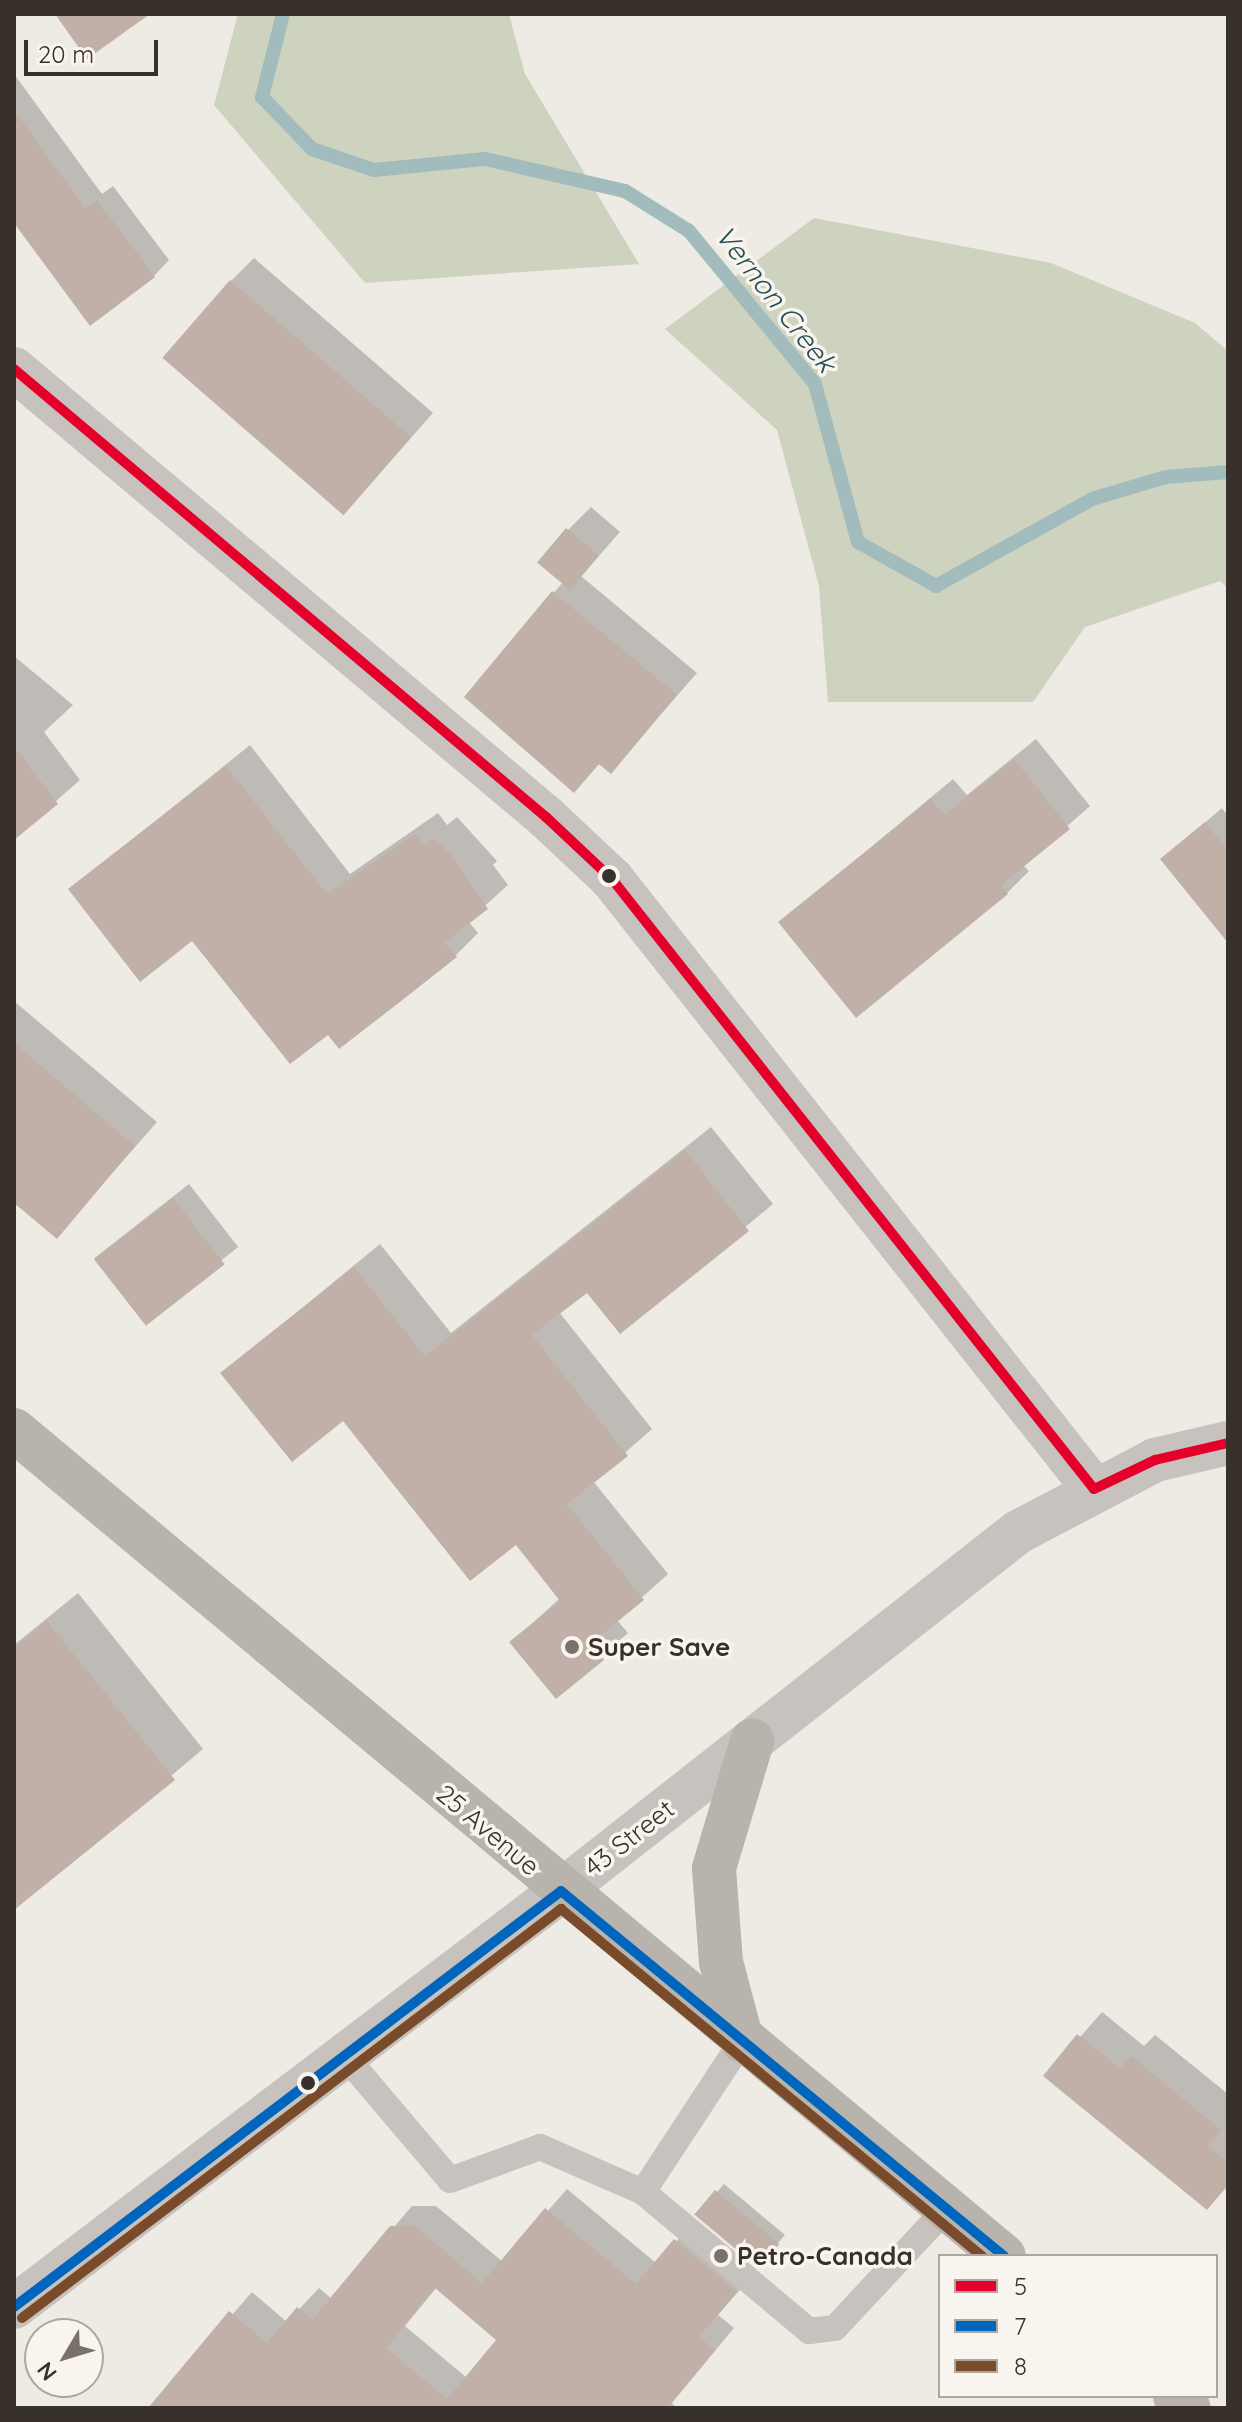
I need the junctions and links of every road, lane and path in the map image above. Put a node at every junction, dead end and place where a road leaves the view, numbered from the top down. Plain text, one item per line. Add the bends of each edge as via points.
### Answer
1 (14, 369) edge
2 (14, 1430) edge
3 (1228, 1443) edge
4 (1094, 1489) junction
5 (752, 1741) junction
6 (561, 1891) junction
7 (742, 2041) junction
8 (345, 2056) junction
9 (643, 2192) junction
10 (946, 2209) junction
11 (1002, 2254) edge
12 (20, 2288) edge

1 - 4 street via 546,817 612,879
2 - 6 main road, 25 Avenue
3 - 4 street, 43 Street via 1155,1460
4 - 5 street, 43 Street via 1018,1532
5 - 6 street, 43 Street
5 - 7 main road via 714,1868 721,1962
6 - 7 main road, 25 Avenue
6 - 8 street, 43 Street
7 - 9 lane
7 - 10 main road, 25 Avenue
8 - 9 lane via 450,2180 540,2147
8 - 12 street, 43 Street
9 - 10 lane via 809,2331 835,2328
10 - 11 main road, 25 Avenue

